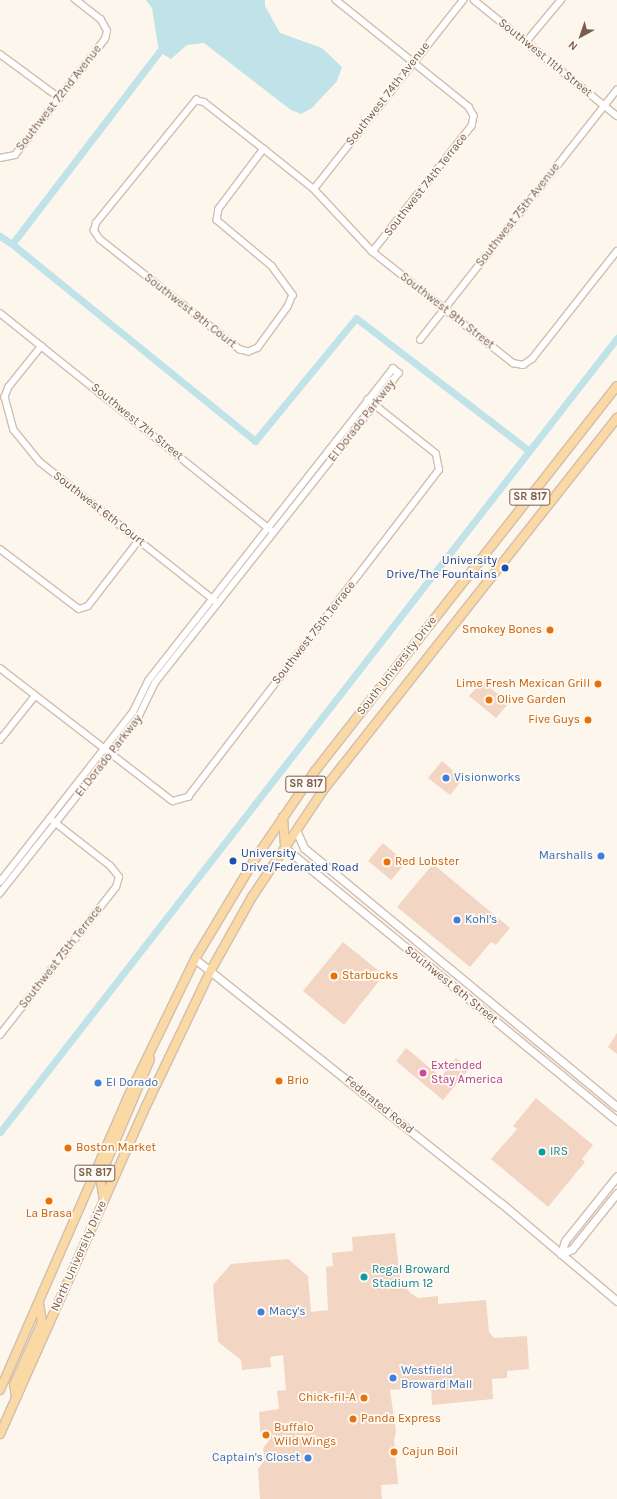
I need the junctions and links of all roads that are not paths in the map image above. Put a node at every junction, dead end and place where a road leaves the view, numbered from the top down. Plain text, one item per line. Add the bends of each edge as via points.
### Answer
1 (75, 0) edge
2 (336, 0) edge
3 (463, 0) edge
4 (474, 0) edge
5 (561, 0) edge
6 (526, 42) junction
7 (0, 54) edge
8 (412, 62) junction
9 (617, 90) edge
10 (60, 98) junction
11 (604, 106) junction
12 (617, 116) edge
13 (264, 149) junction
14 (3, 159) edge
15 (314, 189) junction
16 (617, 251) edge
17 (373, 252) junction
18 (444, 309) junction
19 (0, 313) edge
20 (420, 340) dead end
21 (42, 346) junction
22 (617, 386) edge
23 (368, 400) junction
24 (375, 405) junction
25 (617, 418) edge
26 (268, 527) junction
27 (275, 532) junction
28 (139, 540) junction
29 (0, 549) edge
30 (212, 598) junction
31 (218, 603) junction
32 (0, 668) edge
33 (35, 696) junction
34 (0, 740) edge
35 (103, 749) junction
36 (110, 755) junction
37 (283, 817) junction
38 (50, 819) junction
39 (56, 824) junction
40 (296, 830) junction
41 (285, 848) junction
42 (0, 882) edge
43 (0, 894) edge
44 (195, 959) junction
45 (211, 970) junction
46 (0, 1035) edge
47 (150, 1052) junction
48 (617, 1107) edge
49 (617, 1121) edge
50 (617, 1176) edge
51 (617, 1193) edge
52 (104, 1200) junction
53 (561, 1254) junction
54 (39, 1300) junction
55 (617, 1301) edge
56 (0, 1390) edge
57 (16, 1397) junction
58 (0, 1434) edge

1 - 10 street, Southwest 72nd Avenue via 101,20 107,31 105,39
2 - 8 street
3 - 8 street, Southwest 74th Avenue
4 - 6 street, Southwest 11th Street
5 - 6 street
6 - 11 street, Southwest 11th Street
7 - 10 street
8 - 15 street, Southwest 74th Avenue
8 - 17 street, Southwest 74th Terrace via 469,107 474,116 472,126
9 - 11 street, Southwest 75th Avenue
10 - 14 street, Southwest 72nd Avenue via 15,155
11 - 12 street, Southwest 11th Street
11 - 18 street, Southwest 75th Avenue
13 - 13 street, Southwest 9th Court via 220,208 217,220 272,266 293,295 288,307 258,348 249,352 240,350 100,240 94,231 96,224 196,100 204,102
13 - 15 street
15 - 17 street, Southwest 9th Street
16 - 18 street, Southwest 9th Street via 532,359 524,365 512,363
17 - 18 street, Southwest 9th Street
18 - 20 street, Southwest 75th Avenue
19 - 21 street, Southwest 7th Street
21 - 26 street, Southwest 7th Street
21 - 28 street, Southwest 6th Court via 9,387 5,397 14,430 40,462
22 - 37 main road, South University Drive / SR 817 via 327,756
23 - 24 street
23 - 24 street, El Dorado Parkway via 393,368 399,373
23 - 26 street, El Dorado Parkway
24 - 27 street, El Dorado Parkway
24 - 36 street, Southwest 75th Terrace via 436,454 440,460 439,470 188,797 173,801
25 - 40 main road, South University Drive / SR 817 via 372,727
26 - 27 street, Southwest 7th Street
26 - 30 street, El Dorado Parkway
27 - 31 street, El Dorado Parkway
28 - 29 street via 88,606 79,609
28 - 30 street, Southwest 6th Court
30 - 31 street, Southwest 6th Court
30 - 35 street, El Dorado Parkway via 148,681 134,712
31 - 36 street, El Dorado Parkway via 156,682 142,714
32 - 33 street
33 - 34 street
33 - 35 street
35 - 36 street
35 - 38 street, El Dorado Parkway
36 - 39 street, El Dorado Parkway
37 - 41 main road
37 - 44 main road, South University Drive / SR 817
38 - 39 street
38 - 42 street, El Dorado Parkway
39 - 43 street, El Dorado Parkway
39 - 46 street, Southwest 75th Terrace via 110,866 119,878 116,887
40 - 41 main road, South University Drive / SR 817
40 - 48 street, Southwest 6th Street via 306,850
41 - 45 main road, South University Drive / SR 817 via 252,897
41 - 49 street, Southwest 6th Street
44 - 45 street, Federated Road
44 - 47 main road, North University Drive / SR 817
45 - 52 main road, North University Drive / SR 817
45 - 53 street, Federated Road
47 - 52 main road via 150,1065 100,1177
47 - 54 main road, North University Drive / SR 817
50 - 53 street via 565,1241
51 - 53 street via 572,1249
52 - 57 main road, North University Drive / SR 817
53 - 55 street, Federated Road
54 - 56 main road, North University Drive / SR 817
54 - 57 main road via 42,1322 14,1385
57 - 58 main road, North University Drive / SR 817

